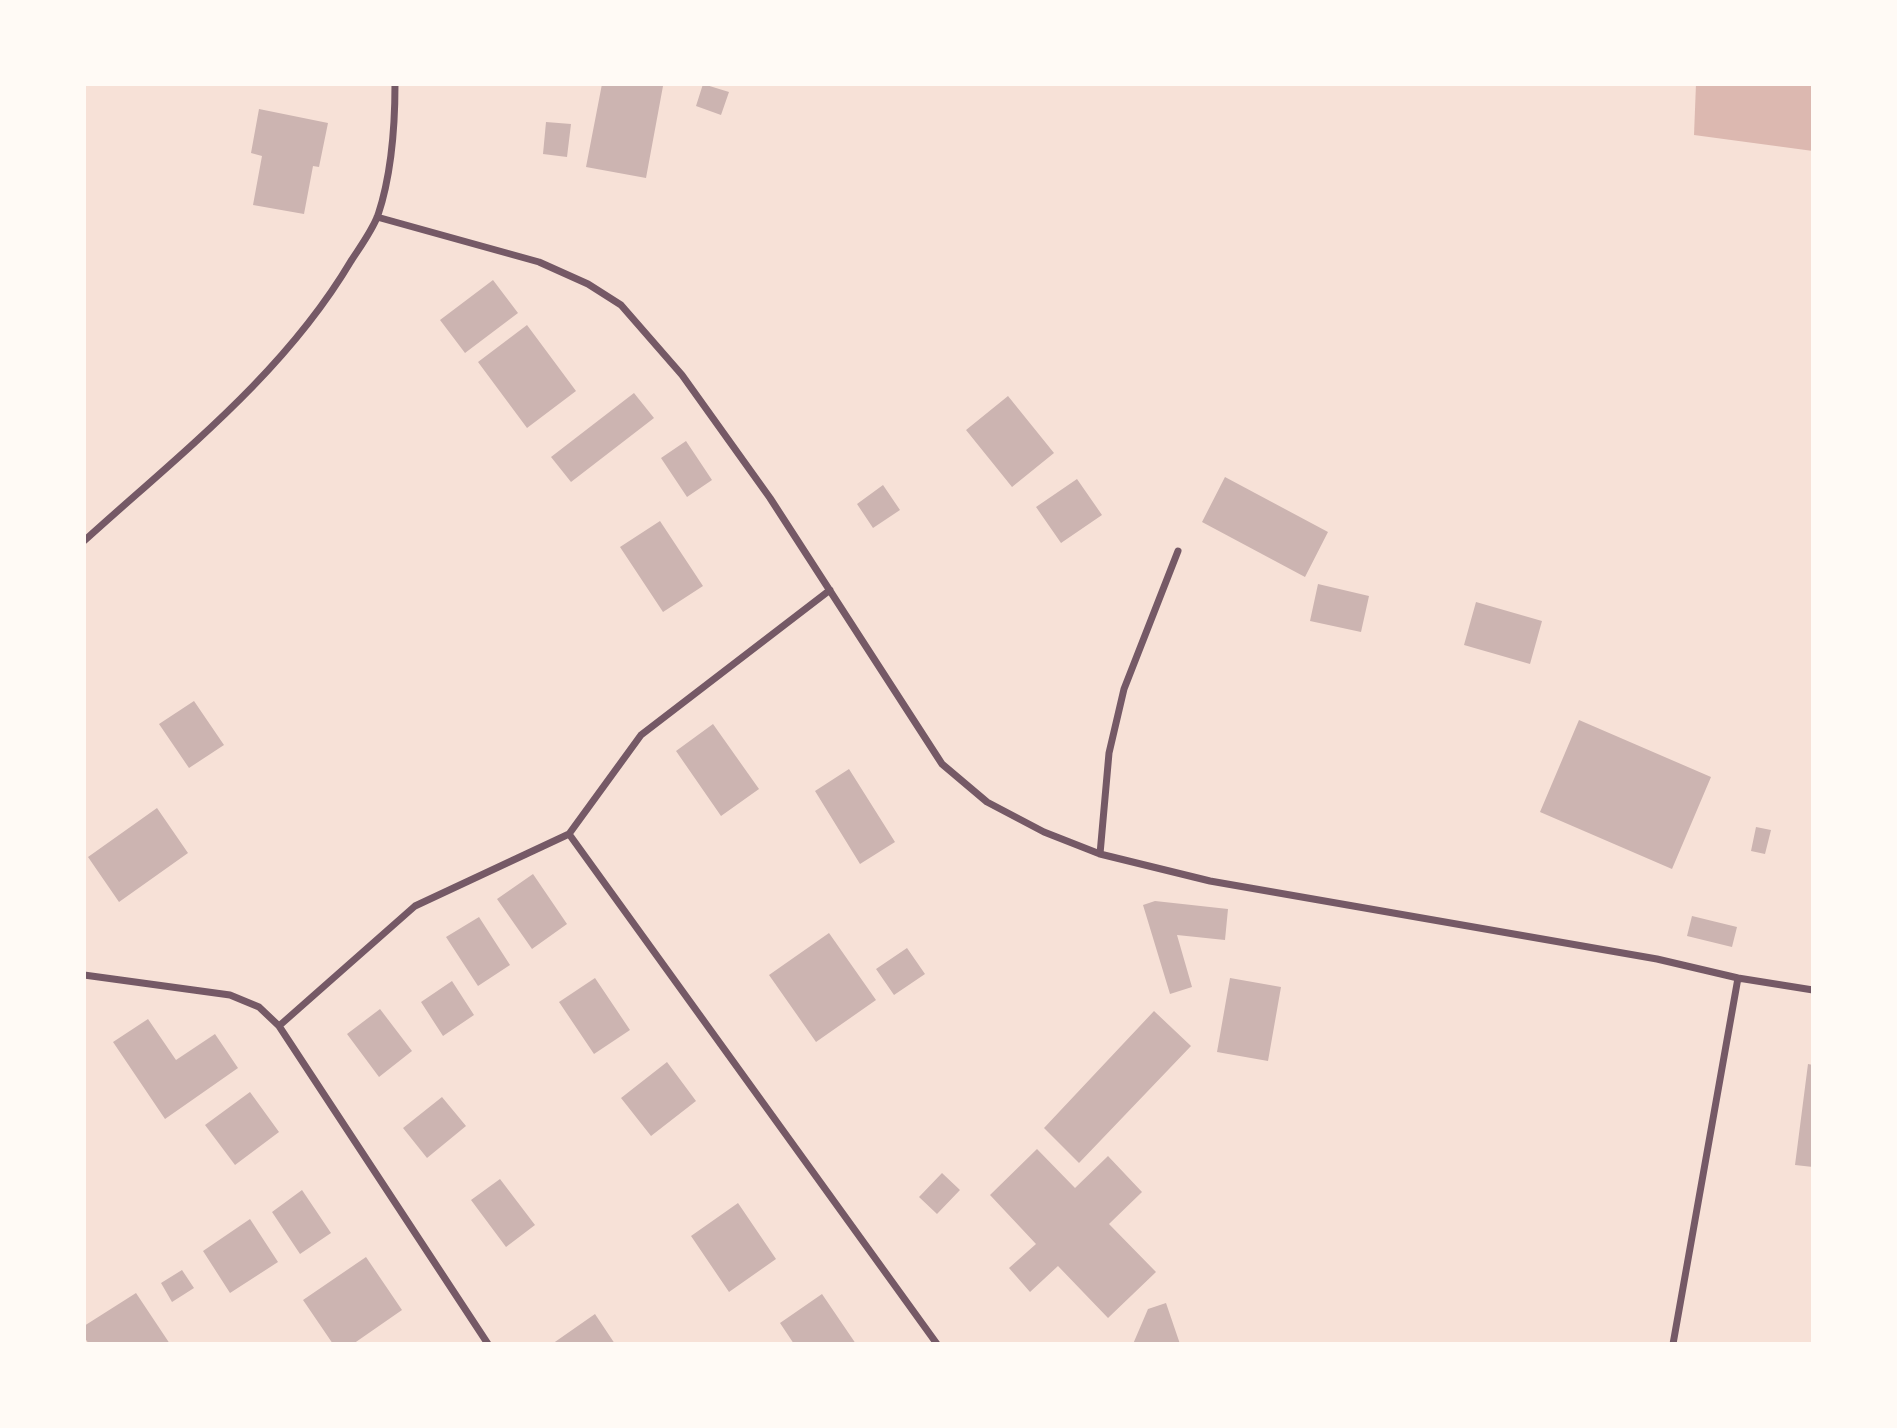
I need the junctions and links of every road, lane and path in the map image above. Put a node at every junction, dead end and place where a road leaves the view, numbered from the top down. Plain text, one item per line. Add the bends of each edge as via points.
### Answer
1 (396, 84) edge
2 (377, 217) junction
3 (84, 541) edge
4 (1178, 551) dead end
5 (830, 590) junction
6 (569, 834) junction
7 (1100, 854) junction
8 (84, 975) edge
9 (1738, 978) junction
10 (1813, 990) edge
11 (279, 1026) junction
12 (488, 1344) edge
13 (937, 1344) edge
14 (1673, 1344) edge

1 - 2 street via 395,136
2 - 3 street via 338,283 295,341 204,437
2 - 5 street via 540,262 621,305 682,375
4 - 7 street via 1125,689 1109,753
5 - 6 street via 641,735
5 - 7 street via 942,764 986,802
6 - 11 street via 415,906
6 - 13 street
7 - 9 street via 1210,881 1657,959
8 - 11 street via 230,995 259,1007
9 - 10 street
9 - 14 street
11 - 12 street

